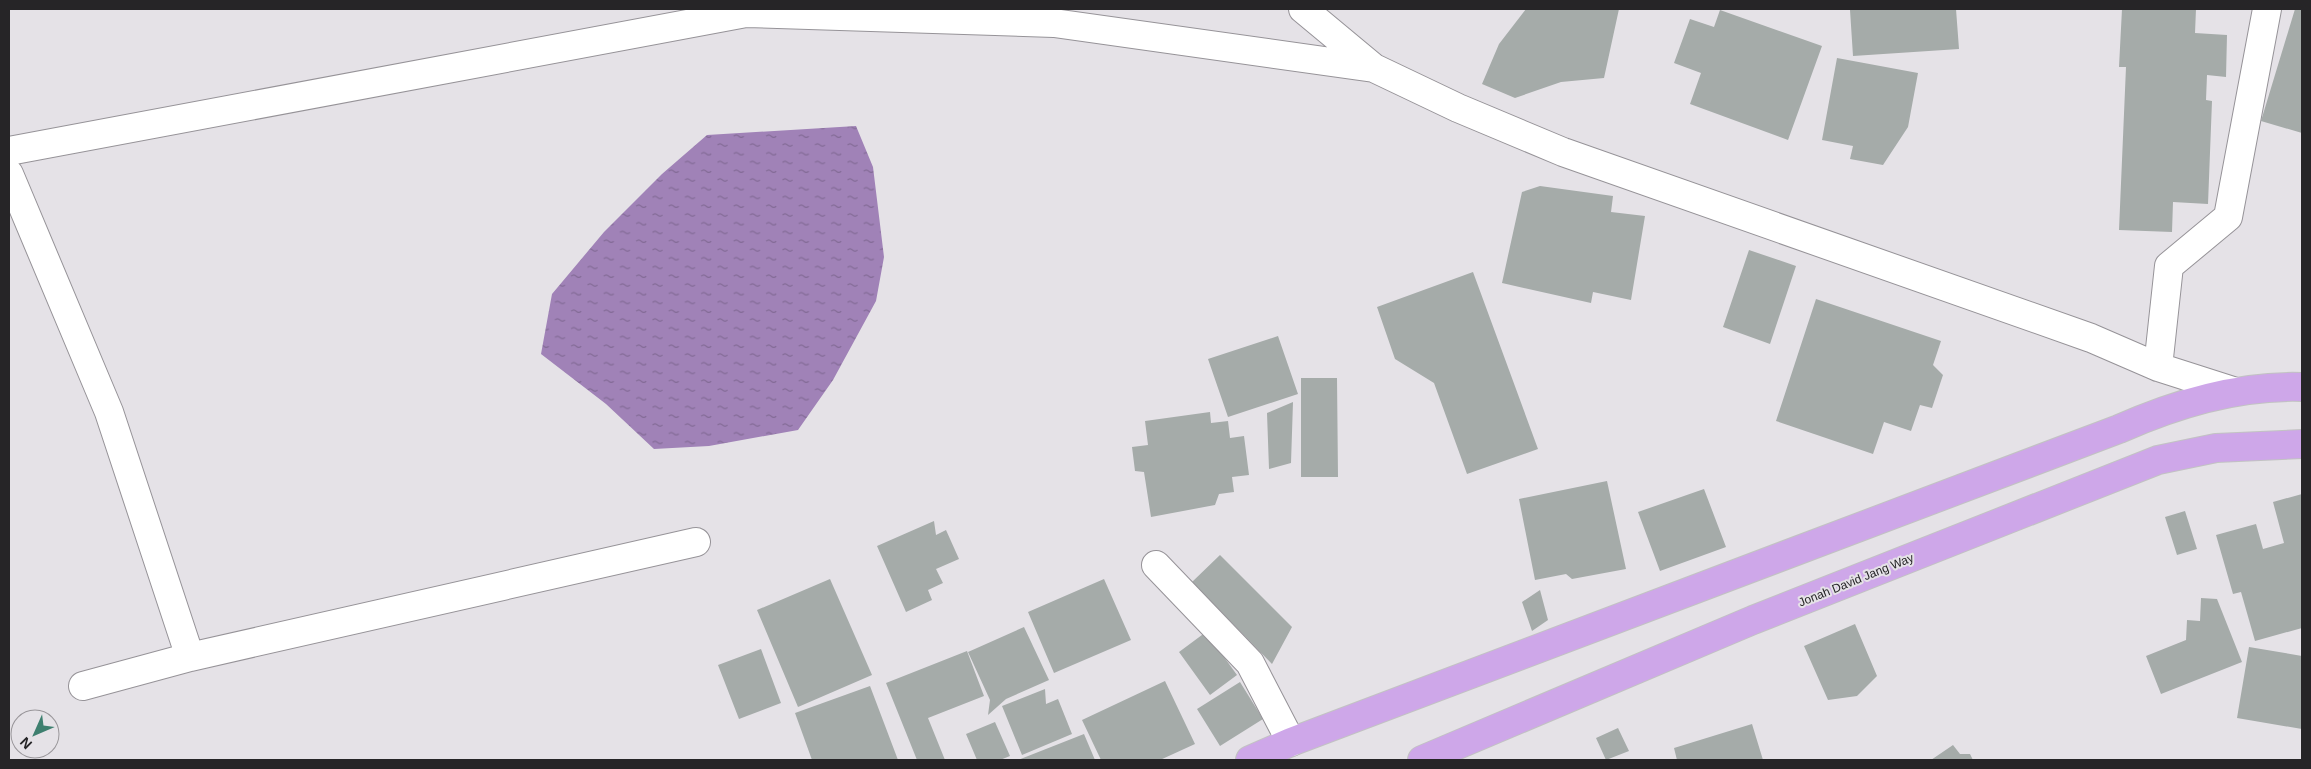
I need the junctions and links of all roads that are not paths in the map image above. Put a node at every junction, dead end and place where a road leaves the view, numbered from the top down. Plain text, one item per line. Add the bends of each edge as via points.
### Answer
1 (1303, 9) edge
2 (2267, 9) edge
3 (1374, 68) junction
4 (9, 151) edge
5 (9, 174) edge
6 (2158, 367) junction
7 (2302, 387) edge
8 (2233, 391) junction
9 (2302, 444) edge
10 (696, 542) dead end
11 (1156, 564) dead end
12 (190, 657) junction
13 (83, 686) dead end
14 (1291, 742) junction
15 (1250, 760) edge
16 (1422, 760) edge

1 - 3 street
2 - 6 street via 2228,217 2169,266
3 - 4 street via 1054,22 746,13
3 - 6 street via 1563,152 2092,338
5 - 12 street via 109,412
6 - 8 street
7 - 8 main road
8 - 14 main road via 2159,411 2119,429
9 - 16 main road, Jonah David Jang Way via 2216,448 2158,460 1754,620
10 - 12 street
11 - 14 street via 1250,663
12 - 13 street
14 - 15 main road

